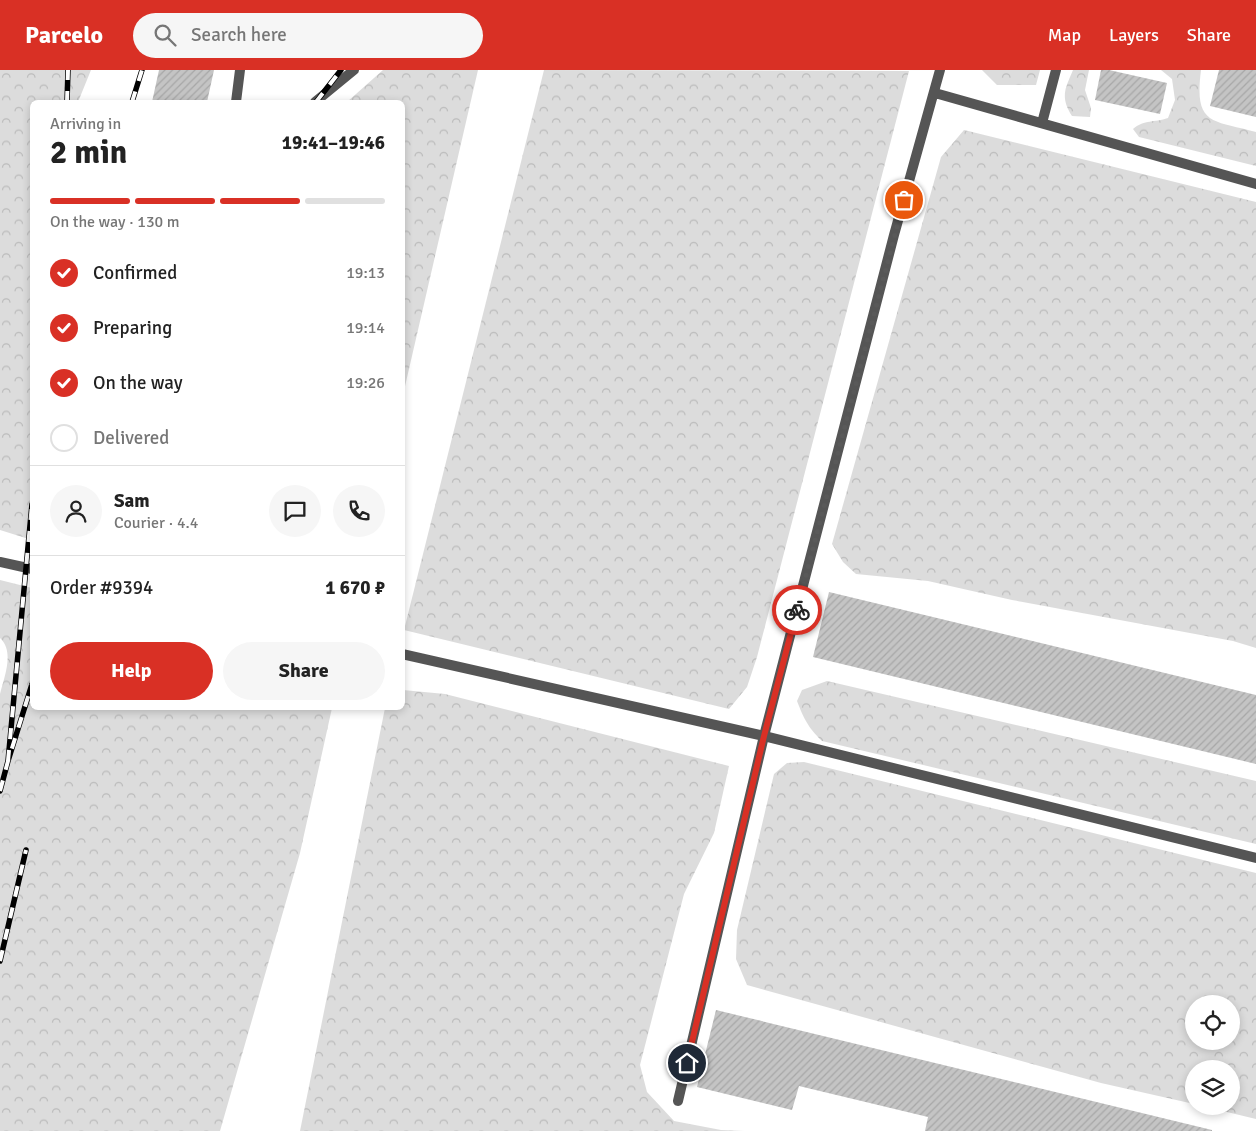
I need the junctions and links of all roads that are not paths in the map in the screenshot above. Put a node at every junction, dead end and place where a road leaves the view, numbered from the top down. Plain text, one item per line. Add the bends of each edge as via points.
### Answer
1 (240, 70) edge
2 (354, 70) edge
3 (940, 70) edge
4 (1056, 70) edge
5 (935, 93) junction
6 (236, 100) edge
7 (317, 100) edge
8 (1042, 123) junction
9 (1256, 184) edge
10 (0, 562) edge
11 (30, 569) edge
12 (405, 655) edge
13 (764, 736) junction
14 (1256, 858) edge
15 (678, 1101) dead end

1 - 6 lane
2 - 7 lane
3 - 5 lane
4 - 8 lane
5 - 8 lane
5 - 13 lane via 894,235
8 - 9 lane
10 - 11 lane
12 - 13 lane
13 - 14 lane
13 - 15 lane

